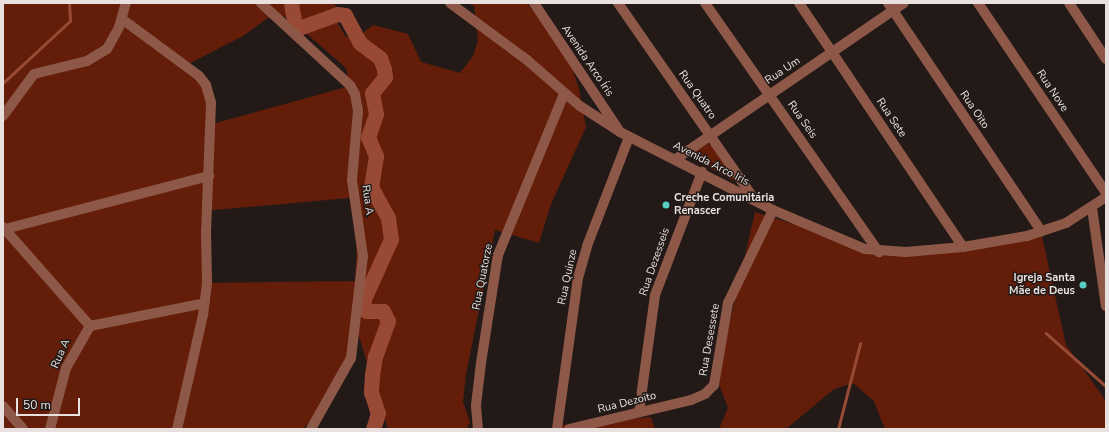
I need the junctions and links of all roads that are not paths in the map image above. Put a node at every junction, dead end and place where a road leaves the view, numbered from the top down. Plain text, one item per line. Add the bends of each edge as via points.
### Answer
1 (126, 3) edge
2 (261, 3) edge
3 (450, 3) edge
4 (534, 3) edge
5 (618, 3) edge
6 (705, 3) edge
7 (799, 3) edge
8 (904, 3) edge
9 (978, 3) edge
10 (1069, 3) edge
11 (890, 7) edge
12 (122, 19) junction
13 (832, 52) junction
14 (1106, 60) edge
15 (564, 94) junction
16 (770, 95) junction
17 (3, 116) edge
18 (625, 134) junction
19 (711, 136) junction
20 (676, 159) junction
21 (702, 172) junction
22 (209, 176) junction
23 (1106, 193) edge
24 (1106, 197) edge
25 (756, 202) junction
26 (1092, 208) junction
27 (774, 210) junction
28 (4, 228) edge
29 (1041, 231) junction
30 (964, 247) junction
31 (879, 252) junction
32 (1103, 278) edge
33 (205, 303) junction
34 (1106, 306) edge
35 (90, 326) junction
36 (691, 400) joint
37 (3, 406) edge
38 (639, 412) junction
39 (23, 429) edge
40 (50, 429) edge
41 (177, 429) edge
42 (311, 429) edge
43 (478, 429) edge
44 (557, 429) edge
45 (569, 429) edge

1 - 12 street
2 - 42 street, Rua A via 350,85 355,94 358,111 352,180 363,256 351,358
3 - 15 street, Avenida Arco Iris via 527,60
4 - 18 street, Avenida Arco Íris
5 - 19 street, Rua Quatro
6 - 16 street, Rua Seis
7 - 13 street, Rua Sete
8 - 11 street, Rua Um
9 - 23 street, Rua Nove
10 - 14 street
11 - 13 street, Rua Um
11 - 29 street, Rua Oito
12 - 17 street via 107,49 87,61 34,74
12 - 22 street via 188,66 206,85 211,103
13 - 16 street, Rua Um
13 - 30 street, Rua Sete
15 - 18 street, Avenida Arco Iris
15 - 43 street, Rua Quatorze via 498,255 479,377
16 - 19 street, Rua Um
16 - 31 street, Rua Seis
18 - 20 street, Avenida Arco Iris
18 - 44 street, Rua Quinze via 578,278
19 - 20 street, Rua Um
19 - 25 street, Rua Quatro
20 - 21 street, Avenida Arco Iris
21 - 25 street, Avenida Arco Iris
21 - 38 street, Rua Dezesseis via 655,295
22 - 28 street
22 - 33 street
24 - 26 street, Avenida Arco Iris
25 - 27 street, Avenida Arco Iris
26 - 29 street, Avenida Arco Iris via 1066,223
26 - 32 street
27 - 31 street, Avenida Arco Iris via 846,243
27 - 36 street, Rua Desessete via 728,303 714,385 705,394
28 - 35 street
29 - 30 street, Avenida Arco Iris
30 - 31 street, Avenida Arco Iris
32 - 34 street
33 - 35 street
33 - 41 street
35 - 40 street, Rua A via 66,368
36 - 38 street, Rua Dezoito
37 - 39 street
38 - 45 street, Rua Dezoito

